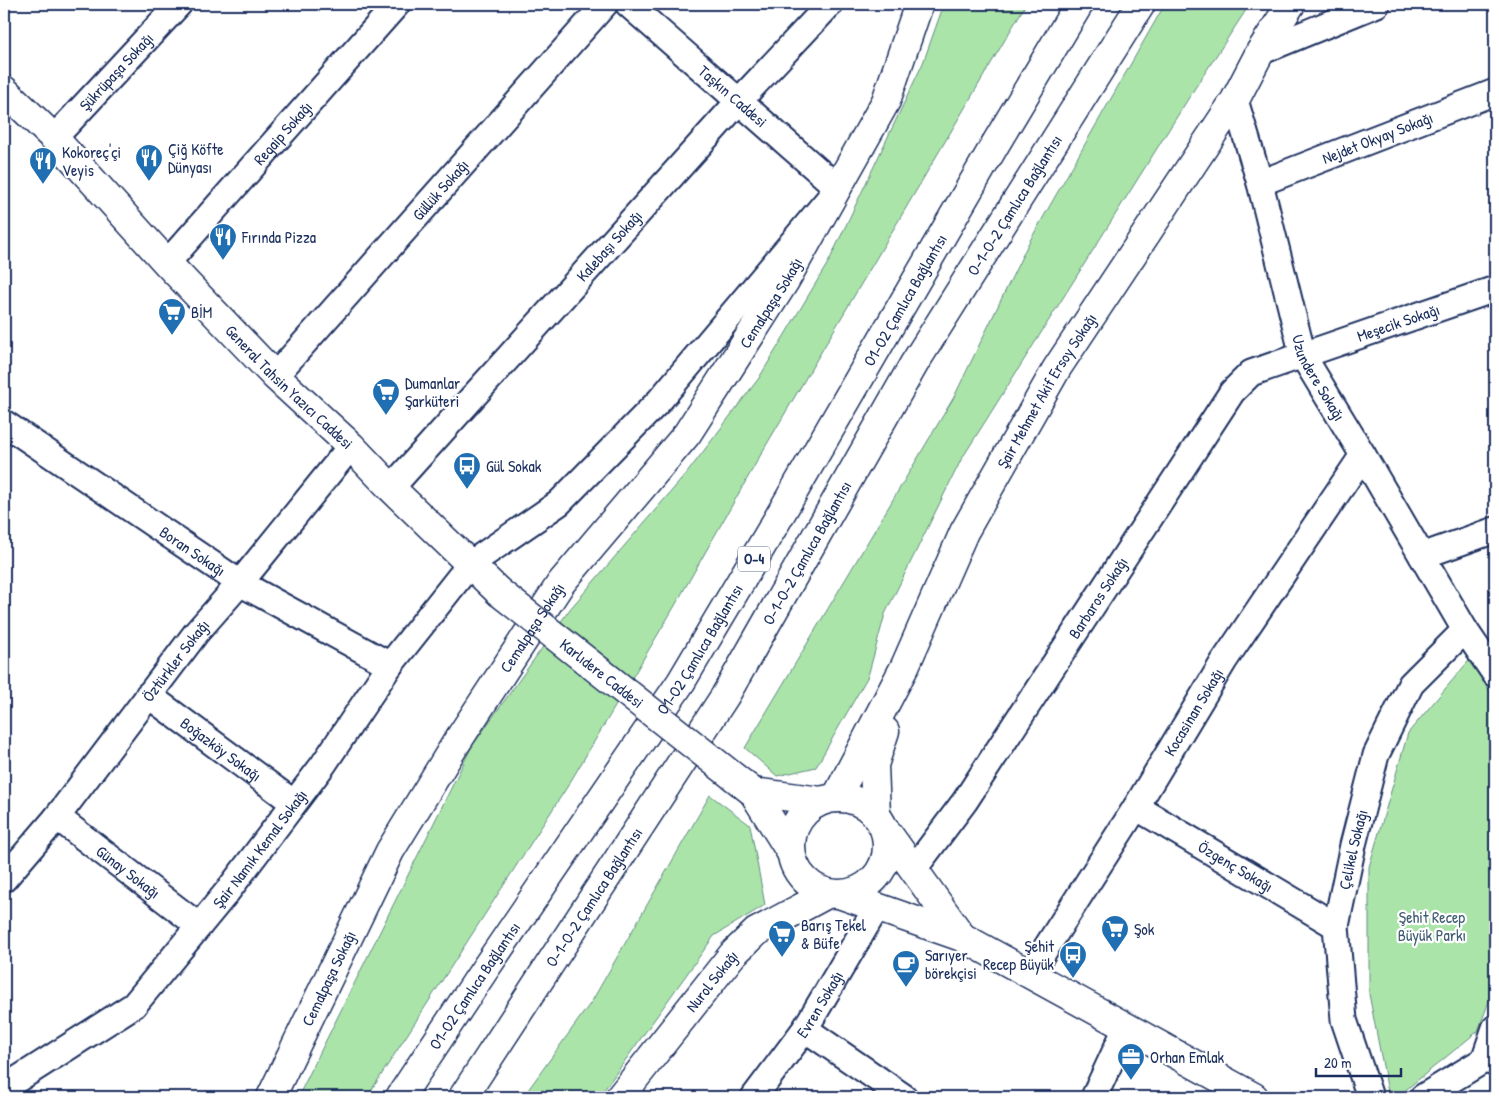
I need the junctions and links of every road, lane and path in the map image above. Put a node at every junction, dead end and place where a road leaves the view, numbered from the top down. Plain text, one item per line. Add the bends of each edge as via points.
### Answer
1 (179, 4) edge
2 (397, 4) edge
3 (605, 4) edge
4 (628, 4) edge
5 (830, 4) edge
6 (919, 4) edge
7 (1079, 4) edge
8 (1141, 4) edge
9 (1291, 4) edge
10 (1377, 4) edge
11 (1260, 52) junction
12 (4, 90) edge
13 (1495, 92) edge
14 (1235, 100) junction
15 (739, 101) junction
16 (54, 138) junction
17 (1260, 183) junction
18 (838, 188) junction
19 (167, 262) junction
20 (1495, 289) edge
21 (1303, 356) junction
22 (275, 376) junction
23 (4, 423) edge
24 (350, 446) junction
25 (1363, 455) junction
26 (391, 488) junction
27 (1495, 530) edge
28 (1422, 556) junction
29 (470, 564) junction
30 (240, 583) junction
31 (499, 592) joint
32 (1465, 630) junction
33 (1495, 661) edge
34 (390, 665) junction
35 (905, 666) junction
36 (1495, 674) edge
37 (148, 695) junction
38 (753, 792) junction
39 (828, 800) junction
40 (294, 802) junction
41 (1136, 807) junction
42 (56, 817) junction
43 (880, 821) junction
44 (790, 851) junction
45 (914, 869) junction
46 (4, 879) edge
47 (835, 894) junction
48 (877, 907) junction
49 (200, 926) junction
50 (1336, 926) junction
51 (962, 937) junction
52 (1030, 974) junction
53 (1126, 1028) junction
54 (1495, 1028) edge
55 (805, 1029) junction
56 (1490, 1062) edge
57 (4, 1085) edge
58 (271, 1097) edge
59 (400, 1097) edge
60 (463, 1097) edge
61 (620, 1097) edge
62 (754, 1097) edge
63 (904, 1097) edge
64 (1094, 1097) edge
65 (1254, 1097) edge
66 (1370, 1097) edge
67 (1423, 1097) edge

1 - 16 street, Şükrüpaşa Sokağı
2 - 19 street, Regaip Sokağı
3 - 22 street, Güllük Sokağı
4 - 15 street, Taşkın Caddesi
5 - 15 street, Kalebaşı Sokağı
6 - 18 main road, Cemalpaşa Sokağı via 886,102
7 - 59 main road, O1-O2 Çamlıca Bağlantısı / O-4 via 681,682
8 - 60 main road, O-1-O-2 Çamlıca Bağlantısı / O-4 via 914,364 725,696
9 - 11 main road, Şair Mehmet Akif Ersoy Sokağı
10 - 11 street
11 - 14 main road, Şair Mehmet Akif Ersoy Sokağı
12 - 16 main road, General Tahsin Yazıcı Caddesi
13 - 17 street, Nejdet Okyay Sokağı
14 - 17 street, Uzundere Sokağı
14 - 35 main road, Şair Mehmet Akif Ersoy Sokağı via 1057,368 964,532
15 - 18 street, Taşkın Caddesi
15 - 26 street, Kalebaşı Sokağı
16 - 19 main road, General Tahsin Yazıcı Caddesi
17 - 21 street, Uzundere Sokağı
18 - 29 street, Cemalpaşa Sokağı via 659,401 559,503
18 - 58 main road, Cemalpaşa Sokağı via 785,281 686,434 561,583 455,745 390,851
19 - 22 main road, General Tahsin Yazıcı Caddesi
20 - 21 street, Meşecik Sokağı
21 - 25 street, Uzundere Sokağı
21 - 45 street, Barbaros Sokağı via 1251,373 1232,392 965,801
22 - 24 main road, General Tahsin Yazıcı Caddesi
23 - 30 street, Boran Sokağı
24 - 26 main road, General Tahsin Yazıcı Caddesi
24 - 30 street, Öztürkler Sokağı
25 - 28 street, Uzundere Sokağı
25 - 41 street, Kocasinan Sokağı via 1224,661
26 - 29 main road, General Tahsin Yazıcı Caddesi
27 - 28 street
28 - 32 street, Uzundere Sokağı
29 - 31 main road, General Tahsin Yazıcı Caddesi
29 - 34 street, Şair Namık Kemal Sokağı
30 - 34 street, Boran Sokağı
30 - 37 street, Öztürkler Sokağı
31 - 38 main road, Karlıdere Caddesi, bridge
32 - 33 street, Uzundere Sokağı
32 - 36 street, Uzundere Sokağı
32 - 50 street, Çelikel Sokağı via 1411,684 1376,756
34 - 40 street, Şair Namık Kemal Sokağı
35 - 39 main road, Şair Mehmet Akif Ersoy Sokağı
35 - 43 main road via 874,765
37 - 40 street, Boğazköy Sokağı
37 - 42 street, Öztürkler Sokağı
38 - 39 main road
38 - 44 main road, Karlıdere Caddesi
39 - 43 main road via 851,799 865,805
39 - 44 main road via 808,809 797,821
40 - 49 street, Şair Namık Kemal Sokağı
41 - 50 street, Özgenç Sokağı
41 - 52 street, Kocasinan Sokağı
42 - 46 street, Öztürkler Sokağı
42 - 49 street, Günay Sokağı
43 - 45 main road
43 - 47 main road via 888,841 887,858 881,872 857,891
44 - 47 main road via 802,878 813,888
45 - 51 main road
47 - 48 main road
47 - 61 main road, Nurol Sokağı via 756,932 733,954
48 - 51 main road
48 - 55 street, Evren Sokağı
49 - 57 street, Şair Namık Kemal Sokağı via 134,1005
50 - 66 street, Çelikel Sokağı via 1344,1020
51 - 52 main road
52 - 53 main road
53 - 64 street
53 - 65 main road
54 - 56 street
55 - 62 street, Evren Sokağı
55 - 63 street
56 - 67 street

